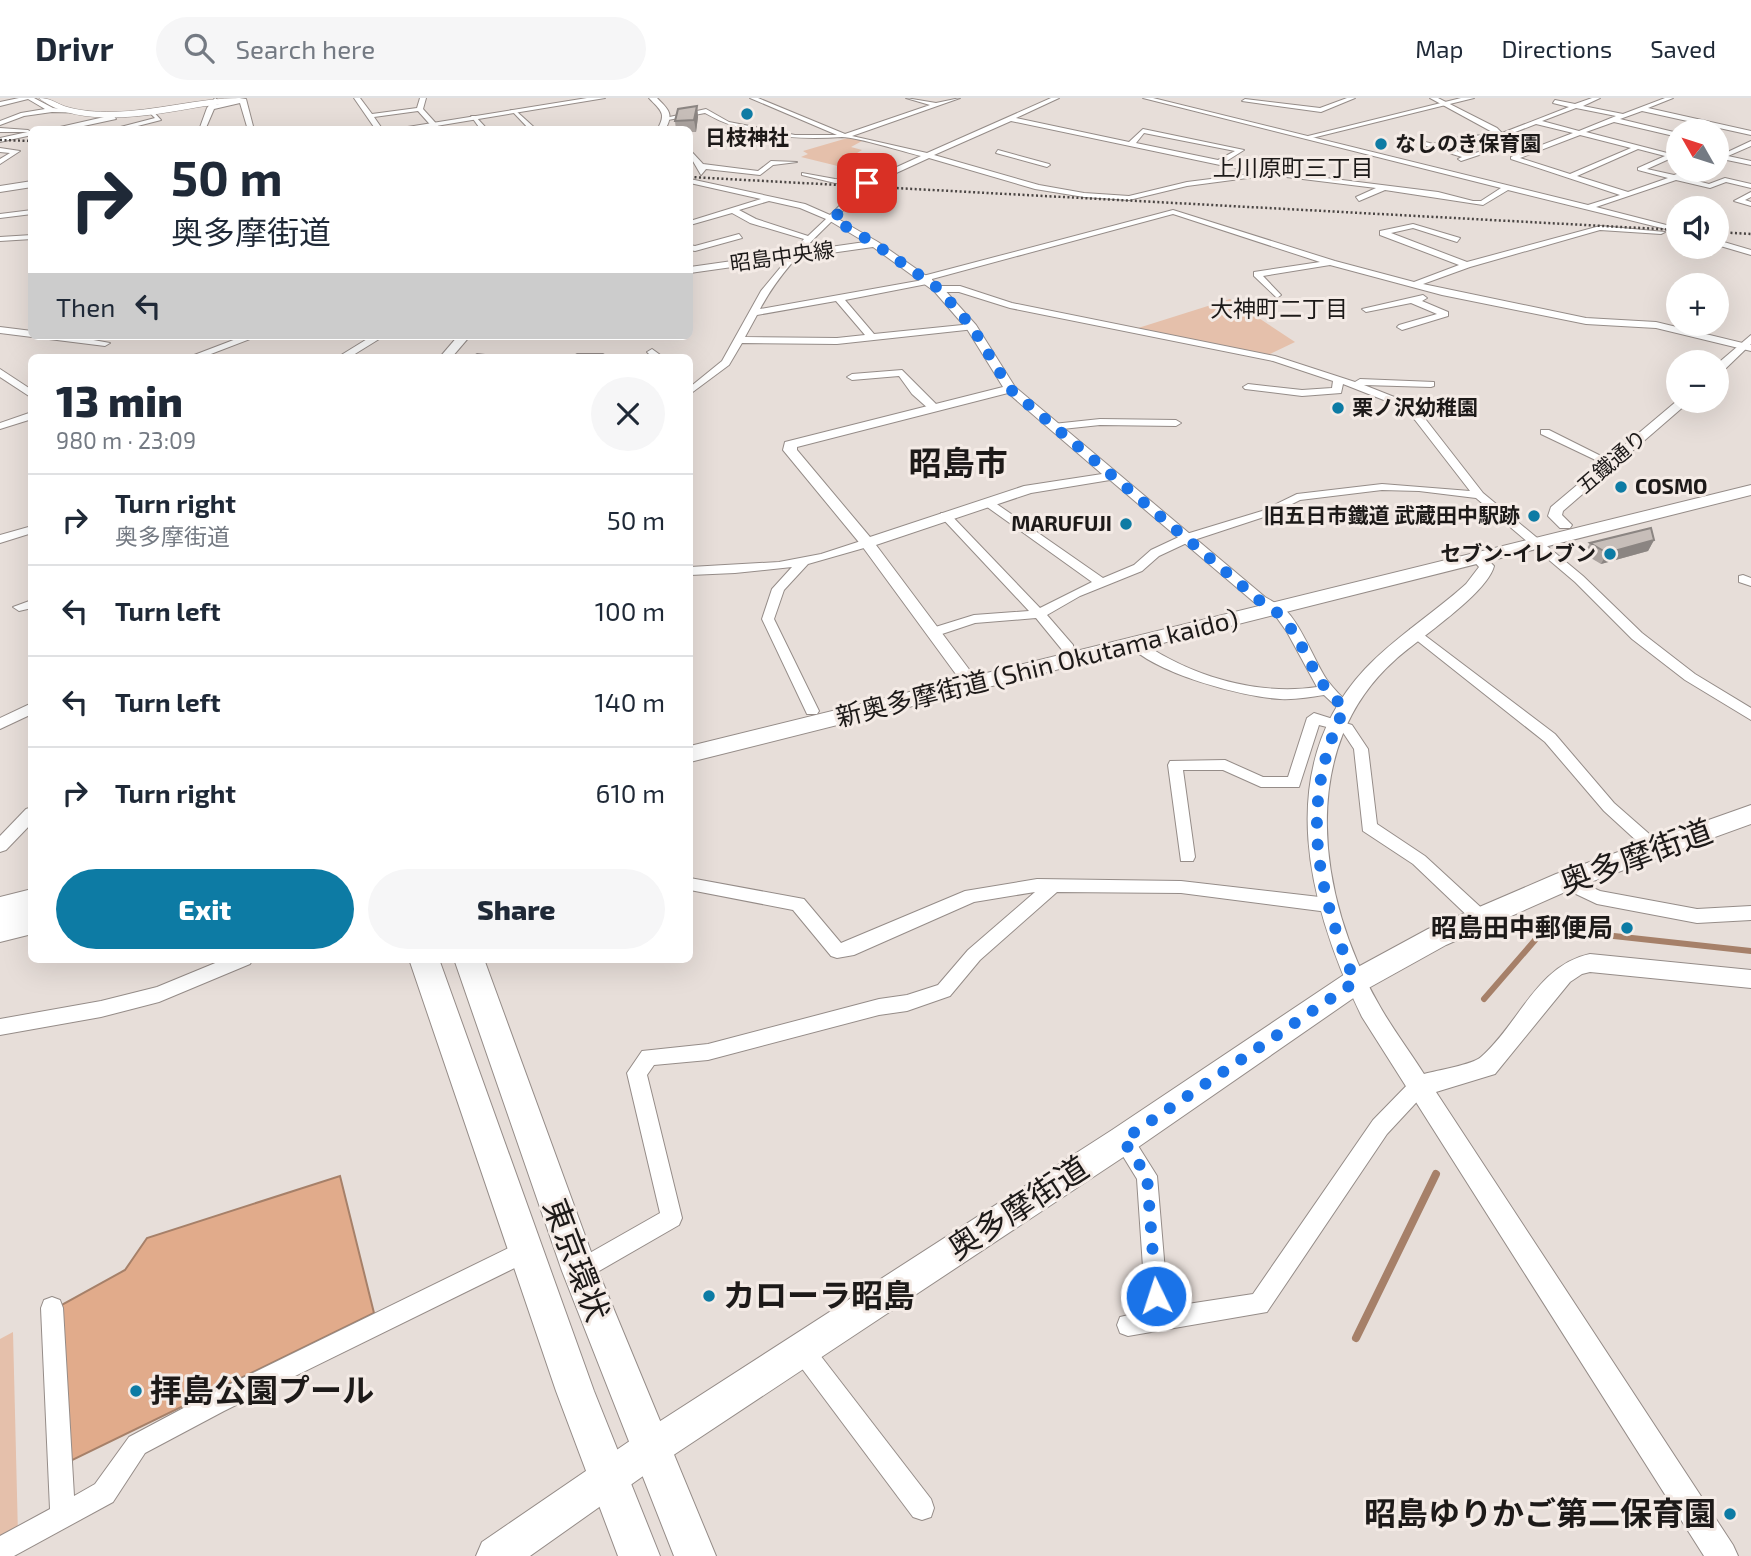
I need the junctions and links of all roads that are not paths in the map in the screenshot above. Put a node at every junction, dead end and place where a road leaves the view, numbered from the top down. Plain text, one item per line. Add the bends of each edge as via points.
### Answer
1 (28, 98) edge
2 (43, 98) edge
3 (357, 98) edge
4 (423, 98) edge
5 (601, 98) edge
6 (653, 98) edge
7 (753, 98) edge
8 (909, 98) edge
9 (957, 98) edge
10 (1146, 98) edge
11 (1249, 98) edge
12 (1296, 98) edge
13 (1352, 98) edge
14 (1433, 98) edge
15 (1470, 98) edge
16 (1597, 98) edge
17 (1670, 98) edge
18 (241, 99) edge
19 (1158, 99) edge
20 (1038, 100) dead end
21 (1053, 100) edge
22 (1555, 102) dead end
23 (213, 103) edge
24 (0, 104) edge
25 (1445, 104) junction
26 (936, 105) junction
27 (1282, 106) junction
28 (1581, 106) junction
29 (421, 109) junction
30 (1642, 109) junction
31 (52, 110) junction
32 (151, 111) junction
33 (513, 111) junction
34 (95, 113) junction
35 (369, 116) junction
36 (1624, 116) junction
37 (113, 117) junction
38 (473, 117) junction
39 (1011, 119) junction
40 (1687, 119) edge
41 (1708, 119) edge
42 (1728, 119) edge
43 (1729, 119) edge
44 (1614, 120) junction
45 (1537, 122) junction
46 (0, 123) edge
47 (141, 123) junction
48 (1751, 124) edge
49 (70, 126) edge
50 (129, 126) edge
51 (144, 126) edge
52 (204, 126) edge
53 (250, 126) edge
54 (377, 126) edge
55 (437, 126) edge
56 (481, 126) edge
57 (530, 126) edge
58 (665, 126) edge
59 (1729, 129) edge
60 (0, 130) edge
61 (1734, 130) junction
62 (1666, 132) edge
63 (1729, 132) edge
64 (28, 133) edge
65 (28, 133) edge
66 (1580, 133) junction
67 (1751, 133) edge
68 (1502, 135) junction
69 (847, 136) junction
70 (1308, 137) junction
71 (0, 140) edge
72 (1422, 143) dead end
73 (1751, 143) edge
74 (1130, 145) junction
75 (1434, 146) junction
76 (1638, 147) junction
77 (1737, 150) junction
78 (1488, 151) dead end
79 (0, 152) edge
80 (1001, 152) dead end
81 (1666, 153) edge
82 (1751, 153) edge
83 (1729, 154) edge
84 (929, 156) junction
85 (1520, 156) junction
86 (693, 157) edge
87 (1470, 157) junction
88 (1666, 159) edge
89 (1729, 160) edge
90 (0, 162) edge
91 (794, 162) dead end
92 (1219, 162) junction
93 (1452, 162) dead end
94 (1751, 163) edge
95 (1047, 165) dead end
96 (1270, 173) junction
97 (804, 174) dead end
98 (1666, 175) edge
99 (1571, 176) junction
100 (1666, 180) edge
101 (1729, 181) edge
102 (693, 182) edge
103 (1694, 182) edge
104 (1720, 182) edge
105 (867, 183) junction
106 (28, 185) edge
107 (1751, 186) edge
108 (1385, 187) junction
109 (1508, 187) junction
110 (0, 189) edge
111 (1751, 194) edge
112 (1628, 195) junction
113 (772, 198) junction
114 (1359, 199) dead end
115 (1117, 203) dead end
116 (1145, 204) dead end
117 (1751, 204) edge
118 (1155, 207) dead end
119 (1590, 207) junction
120 (731, 209) junction
121 (28, 212) edge
122 (1173, 212) junction
123 (0, 216) edge
124 (833, 219) junction
125 (693, 224) edge
126 (693, 226) edge
127 (1666, 229) edge
128 (702, 231) dead end
129 (1666, 231) edge
130 (714, 236) dead end
131 (739, 236) dead end
132 (28, 237) edge
133 (0, 239) edge
134 (811, 239) junction
135 (726, 240) junction
136 (1457, 240) dead end
137 (875, 244) junction
138 (1729, 246) edge
139 (693, 248) edge
140 (1751, 253) edge
141 (792, 257) junction
142 (1332, 263) junction
143 (1467, 265) junction
144 (693, 270) edge
145 (931, 283) junction
146 (1413, 285) junction
147 (1442, 292) junction
148 (1277, 295) dead end
149 (839, 299) junction
150 (1412, 300) junction
151 (1366, 309) dead end
152 (751, 313) junction
153 (972, 327) junction
154 (1402, 327) dead end
155 (0, 330) edge
156 (28, 334) edge
157 (872, 338) junction
158 (80, 340) edge
159 (208, 340) dead end
160 (242, 340) edge
161 (372, 340) edge
162 (461, 340) edge
163 (740, 341) junction
164 (104, 343) dead end
165 (1748, 344) edge
166 (199, 354) edge
167 (204, 354) edge
168 (348, 354) edge
169 (449, 354) edge
170 (1729, 360) edge
171 (0, 372) edge
172 (852, 377) dead end
173 (1342, 381) junction
174 (1431, 384) dead end
175 (693, 386) edge
176 (1248, 387) dead end
177 (1010, 389) junction
178 (28, 392) edge
179 (934, 408) junction
180 (1670, 413) edge
181 (28, 416) edge
182 (1175, 422) dead end
183 (0, 426) edge
184 (1053, 427) junction
185 (1545, 432) dead end
186 (1610, 463) junction
187 (1113, 476) junction
188 (1751, 480) edge
189 (1751, 490) edge
190 (1479, 495) junction
191 (987, 502) junction
192 (945, 515) junction
193 (1564, 525) junction
194 (28, 530) edge
195 (1187, 538) junction
196 (0, 539) edge
197 (1531, 539) junction
198 (867, 543) junction
199 (1478, 558) junction
200 (802, 563) junction
201 (693, 571) edge
202 (1103, 584) junction
203 (1268, 604) junction
204 (1039, 614) junction
205 (934, 632) junction
206 (1415, 632) junction
207 (1135, 644) junction
208 (1068, 648) junction
209 (969, 679) junction
210 (1326, 690) junction
211 (28, 710) edge
212 (811, 711) junction
213 (1341, 715) junction
214 (1751, 715) edge
215 (0, 724) edge
216 (693, 740) edge
217 (693, 753) edge
218 (1751, 814) edge
219 (28, 817) edge
220 (0, 846) edge
221 (1657, 850) junction
222 (1187, 856) dead end
223 (1565, 881) junction
224 (1055, 884) junction
225 (693, 885) edge
226 (28, 901) edge
227 (1328, 905) junction
228 (0, 908) edge
229 (1751, 913) edge
230 (1480, 918) junction
231 (28, 923) edge
232 (0, 930) edge
233 (234, 963) edge
234 (425, 963) edge
235 (470, 963) edge
236 (1751, 979) edge
237 (1355, 982) junction
238 (0, 1027) edge
239 (1419, 1086) junction
240 (1123, 1140) junction
241 (525, 1251) junction
242 (580, 1271) junction
243 (52, 1308) dead end
244 (1158, 1320) junction
245 (1128, 1325) dead end
246 (802, 1350) junction
247 (650, 1449) junction
248 (609, 1479) junction
249 (922, 1508) dead end
250 (63, 1515) junction
251 (0, 1550) edge
252 (496, 1556) edge
253 (639, 1556) edge
254 (695, 1556) edge
255 (1722, 1556) edge

1 - 24 street
1 - 31 street
2 - 34 main road via 57,106
3 - 35 street
4 - 29 street
5 - 33 street
6 - 58 street via 667,112
7 - 69 street
8 - 26 street
9 - 26 street
10 - 19 street
11 - 27 street via 1245,101
12 - 27 street
13 - 27 street via 1321,110
14 - 25 street
15 - 25 street
16 - 28 street
17 - 30 street
18 - 23 main road
18 - 53 street
19 - 70 street
20 - 21 street
21 - 39 street
22 - 28 street
23 - 32 main road
23 - 52 street
25 - 68 street
25 - 70 street
26 - 69 street
28 - 36 street
28 - 45 street
29 - 35 street
29 - 55 street
30 - 36 street
30 - 40 street
31 - 34 street
31 - 46 street
32 - 37 main road
32 - 47 street via 159,119
33 - 38 street
33 - 57 street
34 - 37 main road
35 - 54 street
36 - 44 street
37 - 49 street
38 - 55 street
38 - 56 street
39 - 74 street
39 - 84 street
41 - 42 street
43 - 48 street
44 - 62 street
44 - 66 street
45 - 66 street
45 - 68 street
47 - 50 street
47 - 51 street
58 - 69 street via 706,109 727,122 795,137
59 - 61 street
60 - 64 street
61 - 63 street
61 - 67 street
65 - 71 street
66 - 76 street
66 - 85 street
68 - 75 street
68 - 85 street
69 - 84 street
70 - 109 street
72 - 75 street
73 - 77 street
74 - 92 street
74 - 92 street via 1143,131 1241,150
75 - 87 street
76 - 81 street
76 - 99 street
77 - 82 street
77 - 83 street
78 - 87 street
79 - 90 street via 17,151
80 - 95 street
84 - 96 street via 1038,187 1117,197
84 - 105 street
85 - 99 street via 1513,158
86 - 91 street via 701,170 760,173 771,163
87 - 93 street
88 - 98 street via 1640,169
89 - 94 street
92 - 96 street
96 - 108 street
97 - 105 street
99 - 112 street
100 - 112 street
101 - 107 street
102 - 113 street
103 - 104 street via 1710,186
105 - 124 street
106 - 110 street
108 - 109 street via 1473,203
108 - 114 street
109 - 119 street
111 - 117 street via 1738,201
112 - 119 street
113 - 120 street
113 - 124 street
115 - 116 street
118 - 122 street
119 - 127 street
120 - 125 street
120 - 134 street via 753,221
121 - 123 street
122 - 142 street
122 - 145 street
124 - 134 street
124 - 137 street
126 - 128 street
129 - 143 street via 1600,228
130 - 135 street
131 - 135 street
132 - 133 street
134 - 141 street
135 - 139 street
136 - 143 street via 1413,226 1383,233
137 - 141 street, 昭島中央線
137 - 145 street
138 - 140 street
141 - 144 street, 昭島中央線
141 - 152 street
142 - 146 street
142 - 148 street via 1257,274
143 - 146 street
145 - 149 street
145 - 153 street
145 - 173 street via 1010,305 1275,359
146 - 147 street
147 - 150 street
147 - 165 street via 1586,321 1656,325
149 - 152 street
149 - 157 street
150 - 151 street
150 - 154 street via 1445,314
152 - 163 street
153 - 157 street
153 - 177 street
155 - 156 street
157 - 163 street
158 - 164 street
159 - 166 street
160 - 167 street
161 - 168 street
162 - 169 street
163 - 175 street via 726,363
165 - 170 street
171 - 178 street
172 - 179 street via 902,373
173 - 174 street
173 - 176 street via 1337,391 1302,393
173 - 190 street via 1391,398 1412,411
177 - 179 street
177 - 184 street
179 - 198 street via 790,445
180 - 186 street, 五鐵通り
181 - 183 street
182 - 184 street
184 - 187 street
185 - 186 street
186 - 193 street, 五鐵通り via 1556,510 1555,516
187 - 191 street via 1029,489
187 - 195 street
188 - 193 main road, 新奥多摩街道 (Shin Okutama kaido)
189 - 197 main road, 新奥多摩街道 (Shin Okutama kaido)
190 - 195 street via 1394,487 1313,493
190 - 197 street
191 - 192 street
191 - 202 street
192 - 198 street
192 - 204 street
193 - 197 main road, 新奥多摩街道 (Shin Okutama kaido)
194 - 196 street
195 - 202 street
195 - 203 street
197 - 199 main road, 新奥多摩街道 (Shin Okutama kaido)
197 - 203 main road, 新奥多摩街道 (Shin Okutama kaido)
197 - 214 street via 1651,648
198 - 200 street
198 - 205 street
199 - 203 main road, 新奥多摩街道 (Shin Okutama kaido)
199 - 206 street via 1487,566 1485,573
200 - 201 street via 746,571
200 - 212 street via 778,589 768,619
202 - 204 street
203 - 207 main road, 新奥多摩街道 (Shin Okutama kaido)
203 - 208 main road
203 - 210 street via 1296,635
204 - 205 street via 974,619
204 - 208 street
205 - 209 street
206 - 213 street via 1370,674
206 - 221 street via 1550,738 1609,807
207 - 209 main road, 新奥多摩街道 (Shin Okutama kaido)
207 - 210 street via 1171,666 1249,690 1284,695
208 - 209 main road
209 - 212 main road
209 - 217 main road, 新奥多摩街道 (Shin Okutama kaido)
210 - 213 street
211 - 215 street
212 - 216 main road
213 - 222 street via 1314,718 1294,783 1261,782 1225,765 1175,765
213 - 227 street via 1326,748 1317,794 1318,858
213 - 230 street via 1361,749 1369,827 1419,860
218 - 221 main road, 奥多摩街道
219 - 220 street
221 - 223 main road, 奥多摩街道
223 - 229 street via 1597,897 1697,916
223 - 230 main road, 奥多摩街道
224 - 225 street via 971,896 837,951 799,904
224 - 227 street via 1181,887
224 - 242 street via 974,955 944,990 708,1052 649,1058 637,1073 672,1218
226 - 228 highway
227 - 237 street
230 - 237 main road, 奥多摩街道
231 - 232 highway
233 - 238 street via 159,994
234 - 241 highway, 東京環状
235 - 242 highway, 東京環状
236 - 239 street via 1590,963 1576,966 1562,976 1487,1067
237 - 239 street
237 - 240 main road, 奥多摩街道
239 - 244 street via 1380,1128 1259,1304
239 - 255 street
240 - 244 street via 1147,1176
240 - 246 main road, 奥多摩街道
241 - 248 highway, 東京環状
241 - 250 street via 136,1445 104,1493
242 - 247 highway, 東京環状
243 - 250 street
244 - 245 street
246 - 247 main road, 奥多摩街道
246 - 249 street
247 - 248 main road, 奥多摩街道
247 - 254 highway, 東京環状
248 - 252 main road, 奥多摩街道
248 - 253 highway, 東京環状
250 - 251 street

